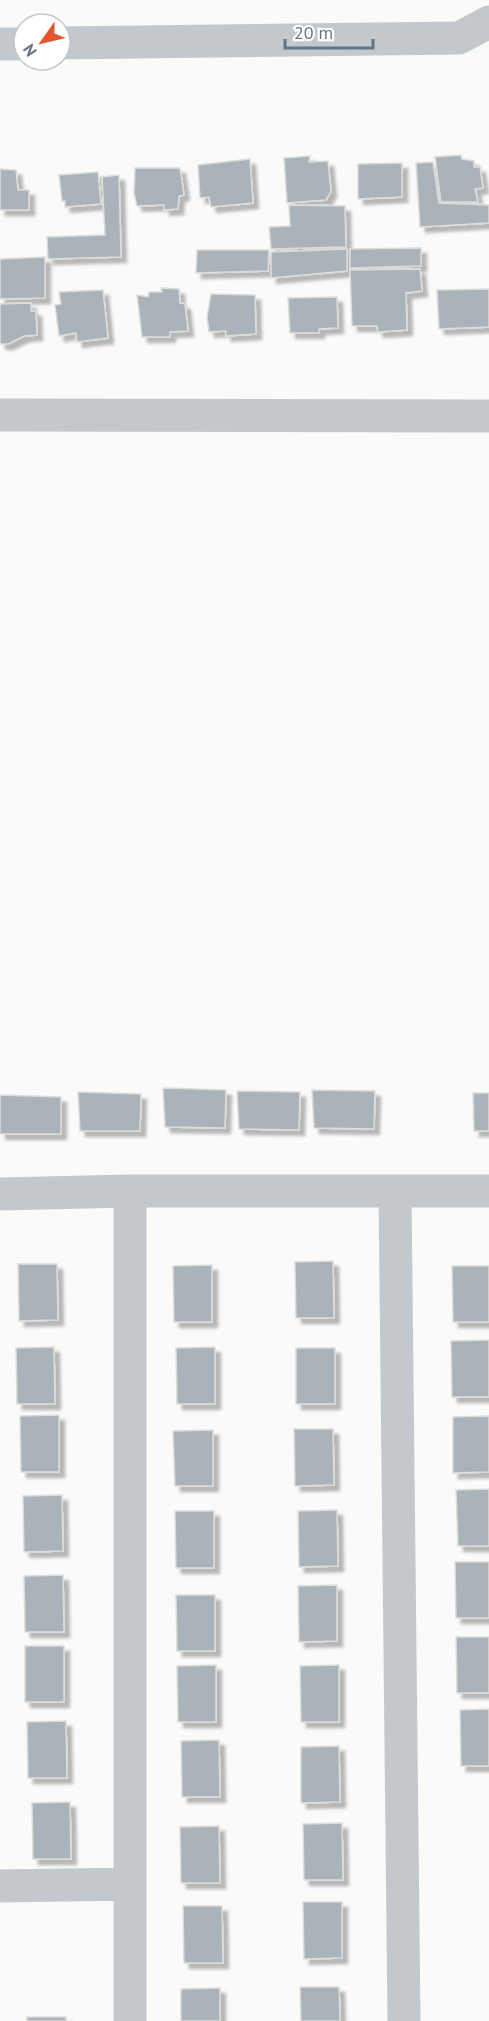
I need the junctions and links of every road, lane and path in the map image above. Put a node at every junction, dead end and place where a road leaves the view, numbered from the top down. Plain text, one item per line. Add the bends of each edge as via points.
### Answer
1 (489, 22) edge
2 (72, 43) edge
3 (0, 415) edge
4 (489, 416) edge
5 (130, 1191) junction
6 (395, 1191) junction
7 (489, 1191) edge
8 (0, 1194) edge
9 (130, 1884) junction
10 (0, 1886) edge
11 (130, 2021) edge
12 (404, 2021) edge

1 - 2 street via 459,38
3 - 4 street
5 - 6 street
5 - 8 street
5 - 9 street
6 - 7 street
6 - 12 street
9 - 10 street
9 - 11 street

